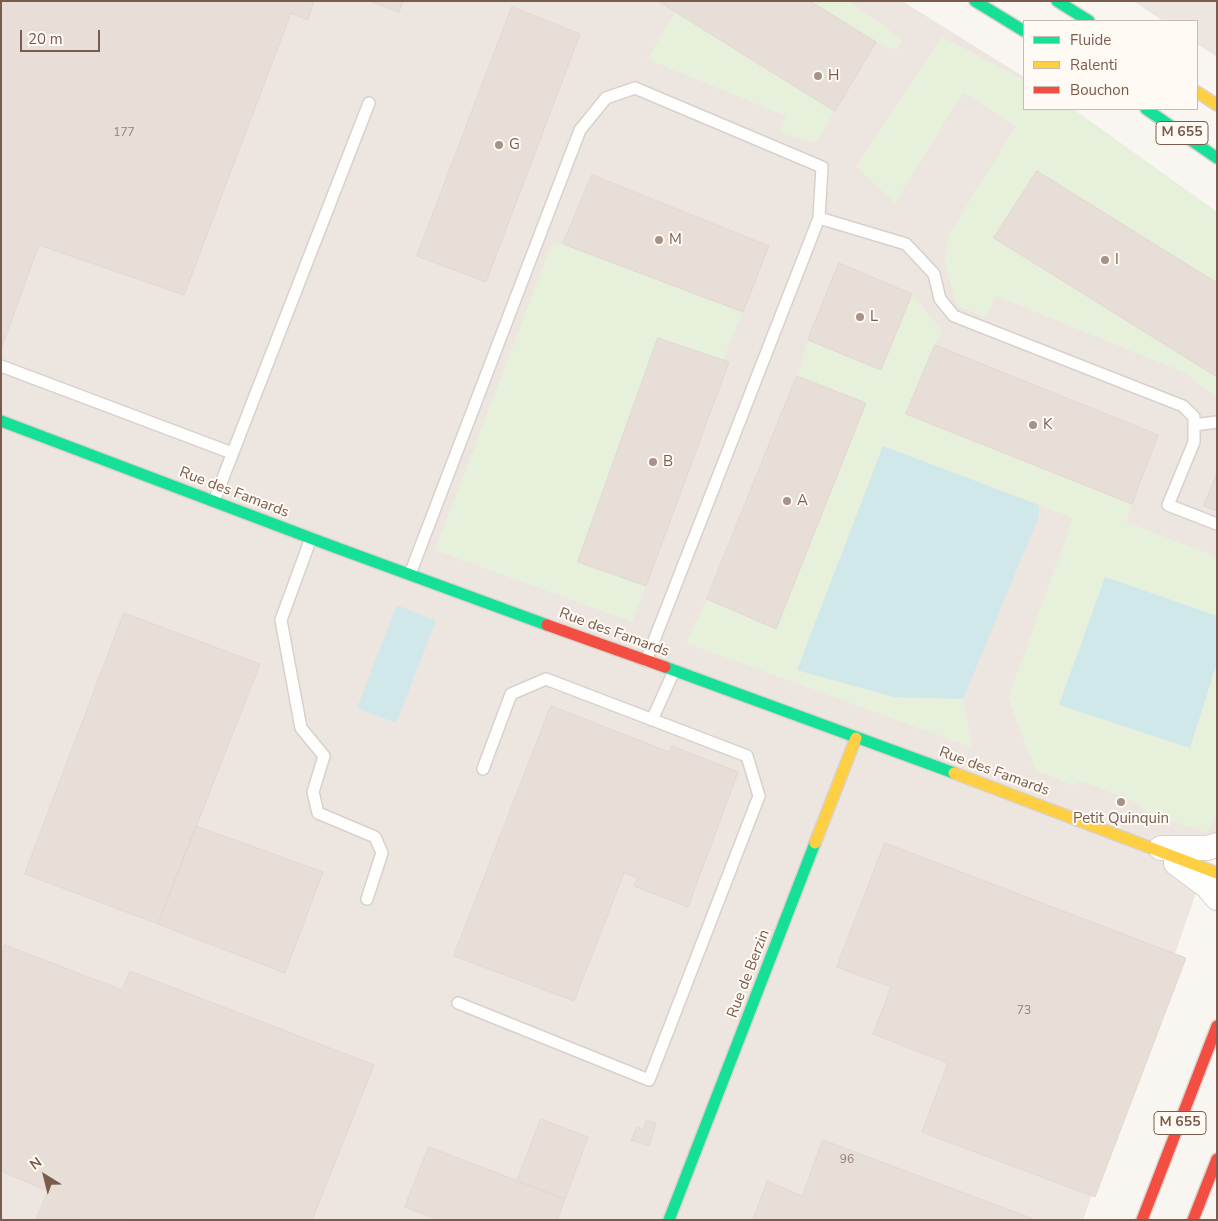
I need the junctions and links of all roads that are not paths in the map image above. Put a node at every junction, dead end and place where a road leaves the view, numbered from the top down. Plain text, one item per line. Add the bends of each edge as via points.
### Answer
1 (975, 1) edge
2 (1057, 1) edge
3 (1079, 1) edge
4 (1087, 20) edge
5 (1100, 20) edge
6 (1023, 30) edge
7 (1198, 93) edge
8 (369, 103) dead end
9 (1217, 105) edge
10 (1147, 110) edge
11 (1217, 158) edge
12 (819, 218) junction
13 (1, 366) edge
14 (1, 421) edge
15 (1217, 422) edge
16 (1194, 425) junction
17 (232, 454) junction
18 (214, 501) junction
19 (1217, 524) edge
20 (311, 538) junction
21 (410, 574) junction
22 (646, 661) junction
23 (674, 671) junction
24 (652, 720) junction
25 (856, 738) junction
26 (483, 769) dead end
27 (1217, 845) edge
28 (1152, 848) junction
29 (1217, 873) edge
30 (1217, 898) edge
31 (367, 899) dead end
32 (458, 1003) dead end
33 (1217, 1026) edge
34 (1217, 1159) edge
35 (1217, 1189) edge
36 (669, 1220) edge
37 (1142, 1220) edge
38 (1194, 1220) edge

1 - 6 street
2 - 4 street
3 - 5 street
7 - 9 street, M 655
8 - 17 lane
10 - 11 street, M 655
12 - 16 lane via 906,244 934,274 940,299 954,316 1183,406 1194,417
12 - 21 lane via 822,166 635,88 606,98 580,130
12 - 22 lane
13 - 17 lane
14 - 18 street, Rue des Famards
15 - 16 lane
16 - 19 lane via 1194,442 1168,505
17 - 18 lane
18 - 20 street, Rue des Famards
20 - 21 street, Rue des Famards
20 - 31 lane via 281,620 302,728 324,756 313,792 318,813 374,837 382,853
21 - 22 street, Rue des Famards
22 - 23 street, Rue des Famards
23 - 24 lane
23 - 25 street, Rue des Famards
24 - 26 lane via 546,679 511,694
24 - 32 lane via 747,756 759,796 649,1080
25 - 28 street, Rue des Famards
25 - 36 street, Rue de Berzin
27 - 28 street via 1186,849
28 - 29 street, Rue des Famards
28 - 30 street via 1185,868
33 - 37 street, M 655
34 - 38 street
35 - 38 street

